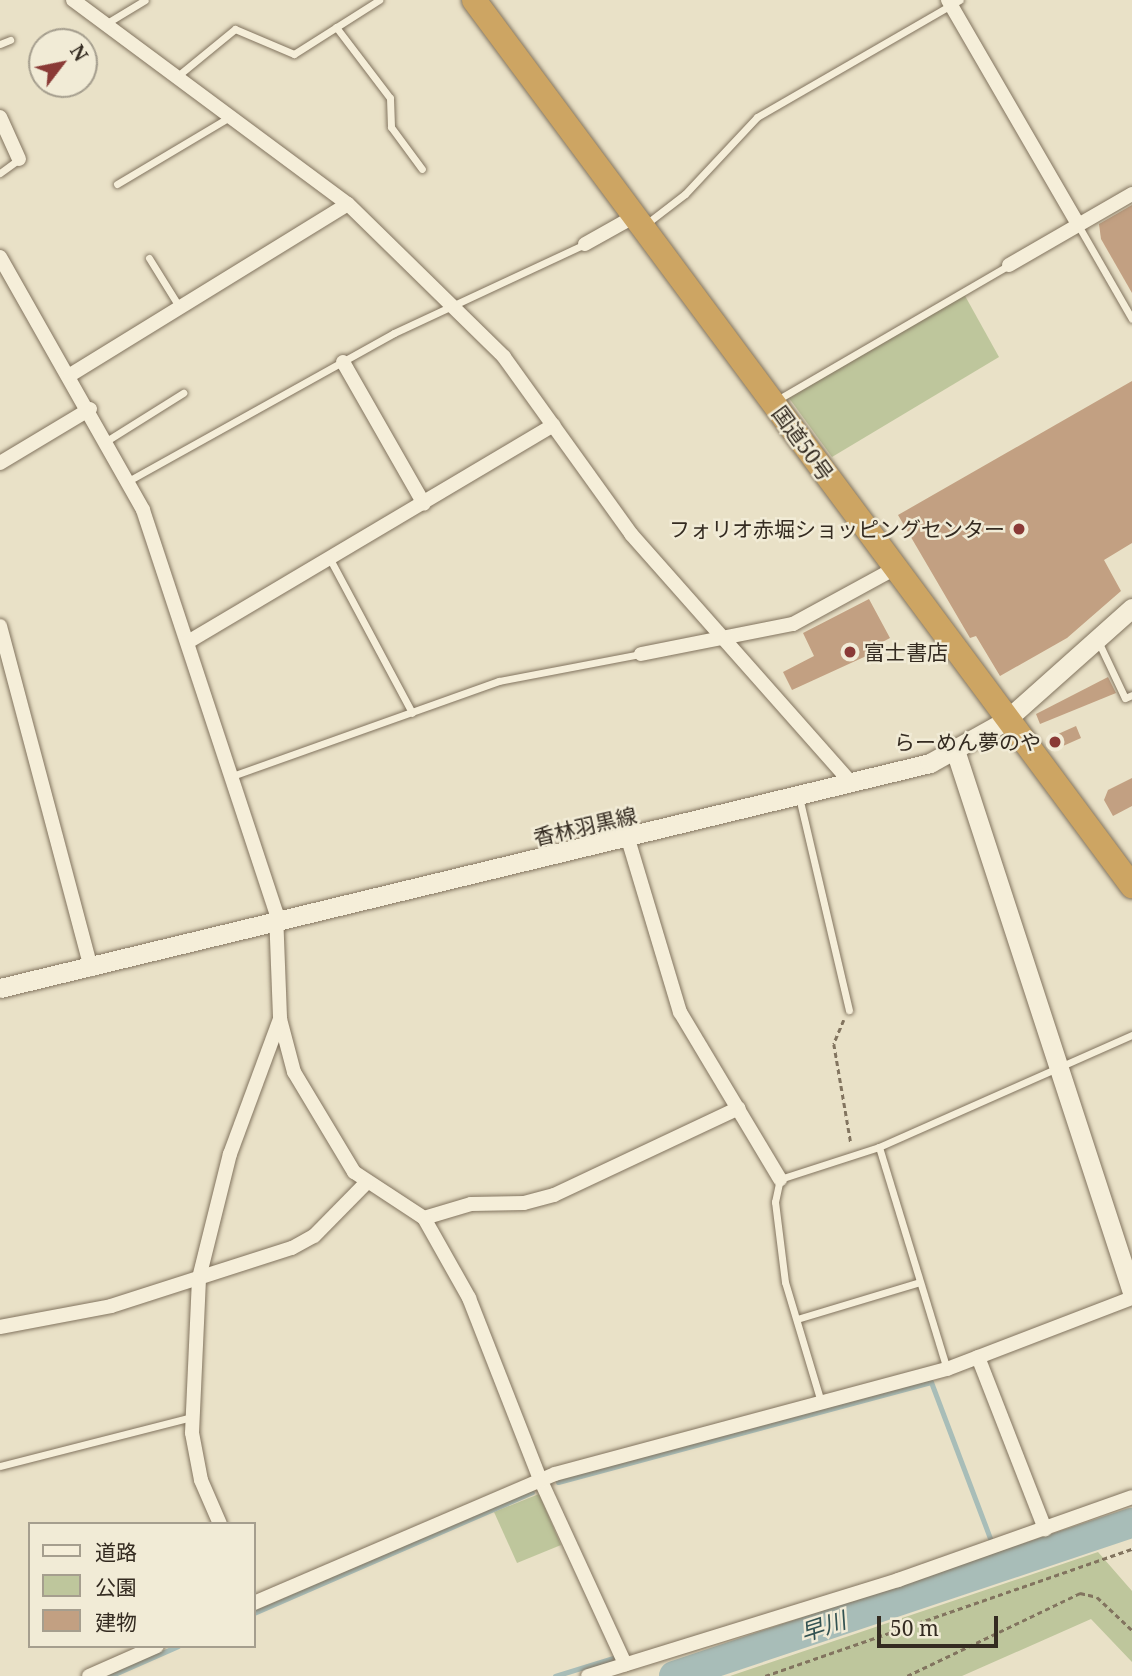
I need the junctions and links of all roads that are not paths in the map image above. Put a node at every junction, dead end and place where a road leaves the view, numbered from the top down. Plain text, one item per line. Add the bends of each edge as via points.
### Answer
1 (73, 0) edge
2 (145, 0) edge
3 (379, 0) edge
4 (474, 0) edge
5 (953, 2) edge
6 (107, 23) junction
7 (336, 27) junction
8 (10, 40) dead end
9 (0, 44) edge
10 (180, 74) junction
11 (232, 115) junction
12 (0, 117) edge
13 (19, 159) joint
14 (422, 169) dead end
15 (0, 173) edge
16 (117, 184) dead end
17 (1132, 194) edge
18 (348, 204) junction
19 (639, 221) junction
20 (1078, 224) junction
21 (584, 244) joint
22 (0, 257) edge
23 (149, 258) dead end
24 (1009, 265) joint
25 (453, 308) junction
26 (180, 309) junction
27 (1132, 319) edge
28 (343, 362) junction
29 (70, 375) junction
30 (183, 393) dead end
31 (773, 402) junction
32 (90, 409) junction
33 (554, 425) junction
34 (108, 440) junction
35 (0, 463) edge
36 (130, 480) junction
37 (424, 504) junction
38 (331, 561) junction
39 (894, 569) junction
40 (1132, 608) edge
41 (0, 625) edge
42 (727, 640) junction
43 (1098, 641) junction
44 (188, 642) junction
45 (640, 654) joint
46 (1132, 695) edge
47 (412, 713) junction
48 (1005, 721) junction
49 (956, 753) junction
50 (232, 776) junction
51 (852, 784) junction
52 (799, 797) junction
53 (628, 839) junction
54 (1132, 886) edge
55 (278, 923) junction
56 (91, 969) junction
57 (0, 988) edge
58 (849, 1010) road end
59 (279, 1019) junction
60 (1132, 1035) edge
61 (1060, 1066) junction
62 (739, 1108) junction
63 (879, 1147) junction
64 (780, 1179) junction
65 (366, 1183) junction
66 (424, 1218) junction
67 (1127, 1253) edge
68 (199, 1278) junction
69 (920, 1282) junction
70 (1132, 1292) edge
71 (1132, 1298) edge
72 (797, 1319) junction
73 (0, 1327) edge
74 (978, 1357) junction
75 (947, 1369) junction
76 (821, 1403) junction
77 (192, 1417) junction
78 (0, 1466) edge
79 (540, 1479) junction
80 (1132, 1497) edge
81 (219, 1522) edge
82 (1045, 1529) junction
83 (256, 1599) edge
84 (152, 1648) edge
85 (625, 1664) junction
86 (89, 1676) edge
87 (588, 1676) edge

1 - 6 street
2 - 6 lane
3 - 7 lane
4 - 19 highway, 国道50号
5 - 19 lane via 757,117 685,194
5 - 20 street
6 - 10 street
7 - 10 lane via 284,54 242,27 235,29
7 - 14 lane via 390,98 391,127
8 - 9 lane
10 - 11 street
11 - 16 lane
11 - 18 street
12 - 13 street
13 - 15 lane
17 - 20 street
18 - 25 street
18 - 26 street
19 - 21 street
19 - 31 highway, 国道50号
20 - 24 street
20 - 27 lane
21 - 25 lane
22 - 29 street
23 - 26 lane
24 - 31 lane
25 - 28 lane
25 - 33 street via 509,363
26 - 29 street
28 - 36 lane
28 - 37 street
29 - 32 street
30 - 34 lane
31 - 39 highway, 国道50号
32 - 34 street
32 - 35 street
33 - 37 street
33 - 42 street via 631,534
34 - 36 street
36 - 44 street
37 - 38 street
38 - 44 street
38 - 47 lane
39 - 42 street via 810,617
39 - 48 highway, 国道50号
40 - 43 main road, 香林羽黒線
41 - 56 street
42 - 45 street
42 - 51 street
43 - 46 lane via 1125,698
43 - 48 main road, 香林羽黒線
44 - 50 street
45 - 47 lane via 499,681
47 - 50 lane
48 - 49 main road, 香林羽黒線
48 - 54 highway, 国道50号
49 - 51 main road, 香林羽黒線
49 - 61 main road
50 - 55 street
51 - 52 main road, 香林羽黒線
52 - 53 main road, 香林羽黒線
52 - 58 lane
53 - 55 main road, 香林羽黒線
53 - 62 street via 680,1012
55 - 56 main road, 香林羽黒線
55 - 59 street
56 - 57 main road, 香林羽黒線
59 - 65 street via 306,1098 341,1157
59 - 68 street via 230,1154
60 - 61 lane
61 - 63 lane
61 - 67 main road
62 - 64 street
62 - 66 street via 546,1199 471,1204
63 - 64 lane
63 - 69 lane
64 - 72 lane via 775,1202 785,1282
65 - 66 street
65 - 68 street via 303,1244
66 - 79 street via 469,1298
67 - 70 main road
68 - 73 street via 80,1314
68 - 77 street
69 - 72 lane
69 - 75 lane
71 - 74 street
72 - 76 lane
74 - 75 street
74 - 82 street
75 - 76 street
76 - 79 street
77 - 78 lane
77 - 81 street via 201,1480
79 - 83 street
79 - 85 street
80 - 82 street
82 - 85 street
84 - 86 street
85 - 87 street

